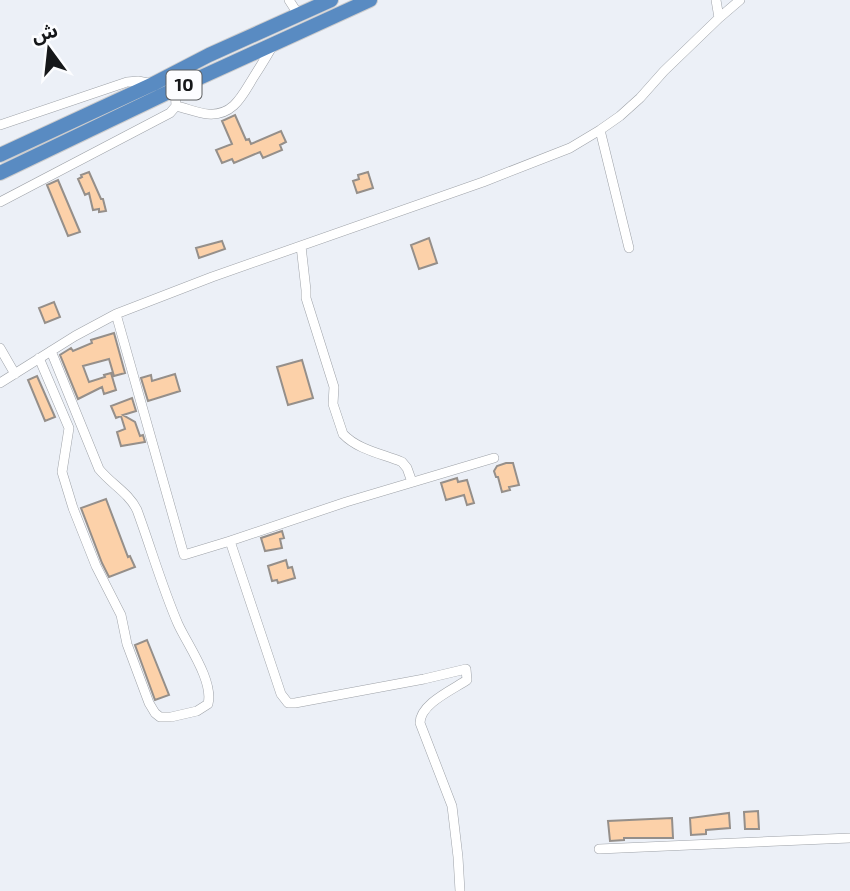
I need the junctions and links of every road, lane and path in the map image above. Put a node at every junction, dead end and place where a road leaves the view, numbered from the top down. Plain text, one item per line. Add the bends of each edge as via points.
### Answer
1 (289, 0) edge
2 (331, 0) edge
3 (370, 0) edge
4 (716, 0) edge
5 (740, 0) edge
6 (298, 14) junction
7 (719, 18) junction
8 (273, 45) junction
9 (153, 84) junction
10 (175, 89) junction
11 (176, 106) junction
12 (0, 125) edge
13 (600, 130) junction
14 (0, 155) edge
15 (0, 173) edge
16 (0, 202) edge
17 (301, 246) junction
18 (629, 248) dead end
19 (116, 314) junction
20 (0, 348) edge
21 (51, 351) junction
22 (39, 358) junction
23 (15, 374) junction
24 (0, 383) edge
25 (494, 458) dead end
26 (412, 482) junction
27 (230, 541) junction
28 (850, 838) edge
29 (599, 849) dead end
30 (460, 891) edge

1 - 6 street
2 - 6 highway, 10
3 - 8 highway, 10
4 - 7 street
5 - 7 street
6 - 9 highway, 10
7 - 13 street via 640,98
8 - 10 highway, 10
8 - 11 street via 245,94 227,110 207,114
9 - 12 street via 127,82
9 - 14 highway, 10
10 - 11 street
10 - 15 highway, 10
11 - 16 street
13 - 17 street via 540,161
13 - 18 street
17 - 19 street
17 - 26 street via 306,298 334,387 333,404 341,431 357,445 402,462
19 - 21 street
19 - 27 street via 183,554
20 - 23 street
21 - 22 street
21 - 22 street via 99,469 130,497 137,510 178,624 203,672 210,697 197,711 160,717 149,703 121,615 73,508 61,469 69,428
22 - 23 street
23 - 24 street
25 - 26 street
26 - 27 street
27 - 30 street via 281,694 288,703 466,669 467,680 428,705 420,717 452,806
28 - 29 street

